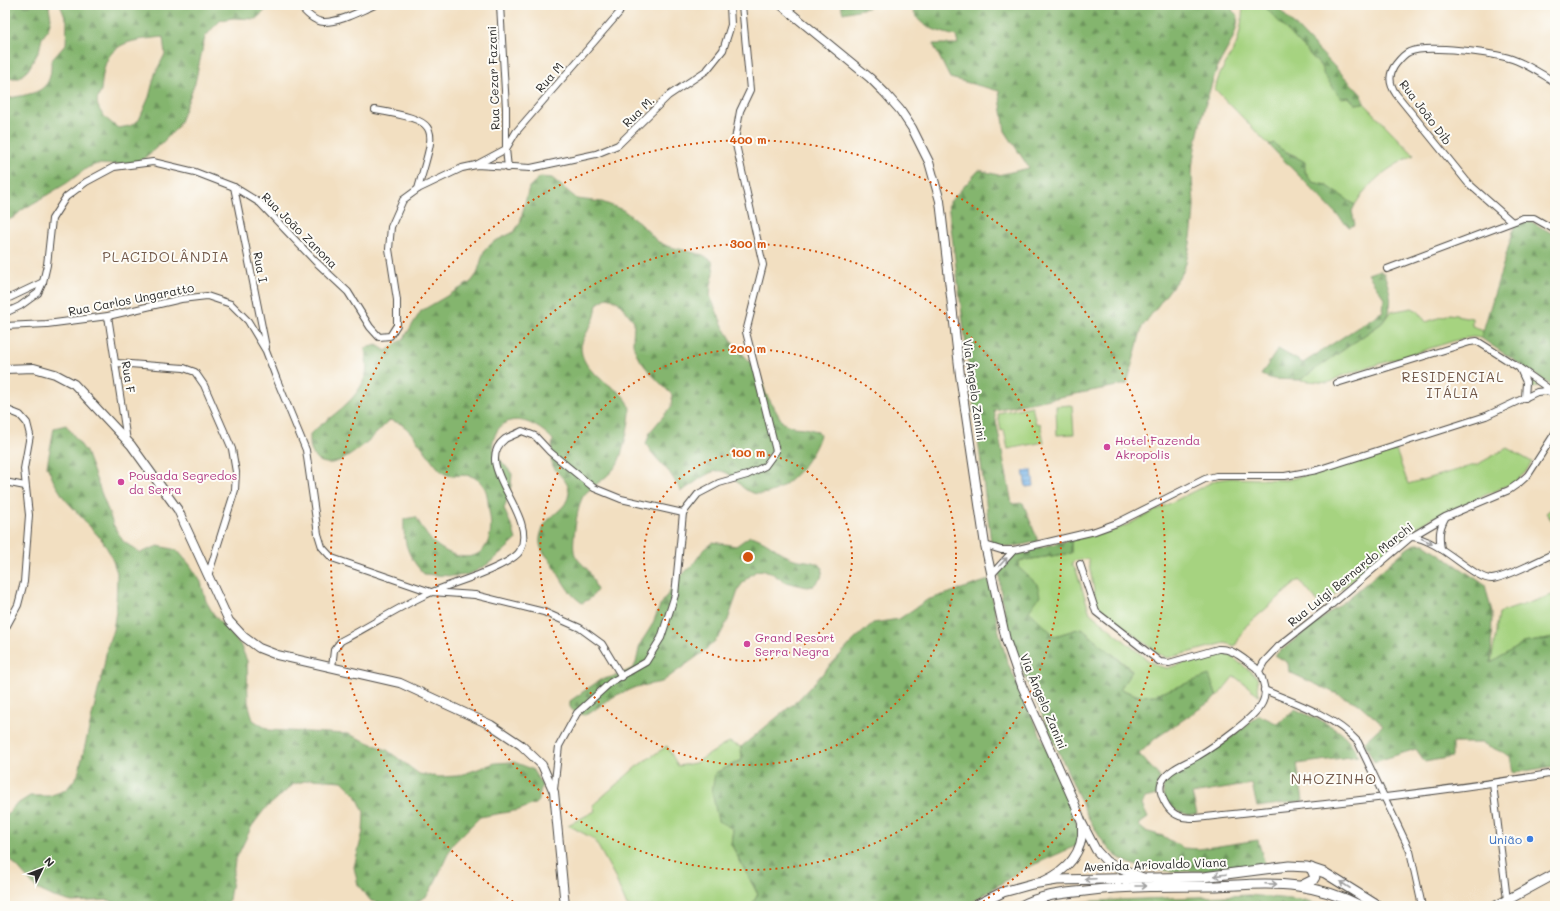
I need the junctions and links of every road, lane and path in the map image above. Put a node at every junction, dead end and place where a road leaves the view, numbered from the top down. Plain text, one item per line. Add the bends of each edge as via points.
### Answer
1 (299, 5) edge
2 (375, 5) edge
3 (500, 5) edge
4 (622, 5) edge
5 (730, 5) edge
6 (742, 5) edge
7 (781, 5) edge
8 (1555, 82) edge
9 (375, 110) dead end
10 (506, 149) junction
11 (476, 165) junction
12 (508, 168) junction
13 (234, 187) junction
14 (418, 189) junction
15 (1511, 221) junction
16 (1555, 230) edge
17 (1387, 269) dead end
18 (43, 282) junction
19 (5, 300) edge
20 (5, 313) edge
21 (108, 316) junction
22 (5, 326) edge
23 (266, 351) junction
24 (116, 364) junction
25 (1518, 367) junction
26 (5, 369) edge
27 (1337, 383) dead end
28 (1555, 394) edge
29 (1525, 398) junction
30 (5, 409) edge
31 (1555, 433) edge
32 (128, 442) junction
33 (5, 482) edge
34 (25, 486) junction
35 (683, 513) junction
36 (1445, 517) junction
37 (1411, 537) junction
38 (985, 545) junction
39 (1441, 548) junction
40 (1014, 550) junction
41 (1555, 553) edge
42 (1080, 564) dead end
43 (992, 574) junction
44 (208, 576) junction
45 (431, 592) junction
46 (5, 629) edge
47 (332, 668) junction
48 (1259, 671) junction
49 (622, 677) junction
50 (1264, 690) junction
51 (1555, 773) edge
52 (1493, 784) junction
53 (554, 792) junction
54 (1384, 797) junction
55 (1082, 823) junction
56 (1311, 868) junction
57 (1555, 874) edge
58 (1144, 878) junction
59 (1032, 884) junction
60 (1300, 886) junction
61 (1507, 900) junction
62 (565, 906) edge
63 (975, 906) edge
64 (1021, 906) edge
65 (1361, 906) edge
66 (1378, 906) edge
67 (1422, 906) edge
68 (1496, 906) edge

1 - 2 street via 309,15 323,22
3 - 10 street, Rua Cezar Fazani
4 - 10 street, Rua M via 619,13 516,132
5 - 12 street, Rua M. via 731,25 723,50 707,70 668,96 618,145 596,154 531,168
6 - 35 street via 750,90 740,111 735,140 763,265 746,332 776,451 765,466 747,475 719,483 698,494
7 - 38 street, Via Ângelo Zanini via 885,93 912,128 929,162 940,201 960,375
8 - 15 street, Rua João Dib via 1511,59 1437,48 1422,48 1409,52 1400,58 1390,77 1391,87 1457,172
9 - 14 street via 418,119 430,130 431,139
10 - 11 street
10 - 12 street
11 - 12 street, Rua João Zanona
11 - 14 street, Rua João Zanona via 462,168
13 - 14 street, Rua João Zanona via 260,203 348,292 379,337 390,336 397,326 397,300 389,249 391,227 403,200
13 - 18 street, Rua João Zanona via 195,172 153,162 114,167 86,182 66,197 52,219
13 - 23 street, Rua I
15 - 16 street via 1534,218
15 - 17 street
18 - 19 street
18 - 20 street, Rua João Zanona via 38,293
21 - 22 street, Rua Carlos Ungaratto via 47,324
21 - 23 street, Rua Carlos Ungaratto via 156,303 207,296 231,304 248,321
21 - 24 street, Rua F
23 - 45 street, Rua Carlos Ungaratto via 306,450 311,495 322,547 332,558
24 - 32 street, Rua F
24 - 44 street via 184,368 195,372 204,385 232,449 236,472 235,490
25 - 27 street via 1477,341
25 - 28 street
25 - 29 street via 1526,382
26 - 32 street via 34,368 55,374 74,384
28 - 29 street via 1542,391
29 - 40 street via 1486,416 1317,470 1285,476 1216,476 1117,523 1095,531
30 - 34 street via 20,415 27,423 30,435 24,469
31 - 36 street, Rua Luigi Bernardo Marchi via 1528,475 1519,483 1509,490
32 - 44 street via 178,510
33 - 34 street
34 - 46 street via 29,515 24,582 18,605
35 - 45 street via 621,499 594,488 550,452 535,436 522,431 505,440 496,451 494,460 498,474 523,524 524,541 519,553 492,570
35 - 49 street via 674,595 661,638 646,662
36 - 37 street, Rua Luigi Bernardo Marchi
36 - 39 street via 1440,527
37 -> 39 street via 1427,540
37 - 48 street, Rua Luigi Bernardo Marchi via 1279,646
38 - 40 street via 1001,550
38 - 43 street, Via Ângelo Zanini
39 - 41 street via 1486,579 1499,578
43 -> 40 street
42 - 48 street via 1096,612 1160,662 1169,663 1226,648 1234,651
43 - 55 street, Via Ângelo Zanini via 997,604 1013,662
44 - 47 street via 229,621 244,637 259,648 277,655
45 - 47 street via 341,641 334,650
45 - 49 street, Rua Carlos Ungaratto via 475,595 544,612 580,628 602,644
47 - 53 street via 400,683 492,725 521,745 542,765
48 - 50 street
49 - 53 street via 611,682 577,713 559,746
50 - 54 street via 1348,731 1358,742
50 - 54 street via 1264,701 1261,706 1234,731 1162,780 1160,790 1163,800 1173,813 1196,818
51 - 52 street
52 - 54 street
52 - 61 street
53 - 62 street
54 - 67 street via 1410,851
55 - 58 street, Via Ângelo Zanini via 1096,850 1106,861
55 - 59 street, Via Ângelo Zanini via 1081,845 1069,864 1052,877
56 -> 58 main road, Avenida Ariovaldo Viana via 1289,866 1203,877
56 - 60 main road via 1314,880
66 -> 56 main road, Avenida Ariovaldo Viana via 1337,880
57 - 61 main road
58 -> 59 main road, Avenida Ariovaldo Viana via 1057,880
59 - 63 main road, Avenida Ariovaldo Viana via 1003,892
64 -> 60 main road, Avenida Ariovaldo Viana via 1061,893 1136,886
60 - 65 main road, Avenida Ariovaldo Viana via 1333,894
61 - 68 main road

